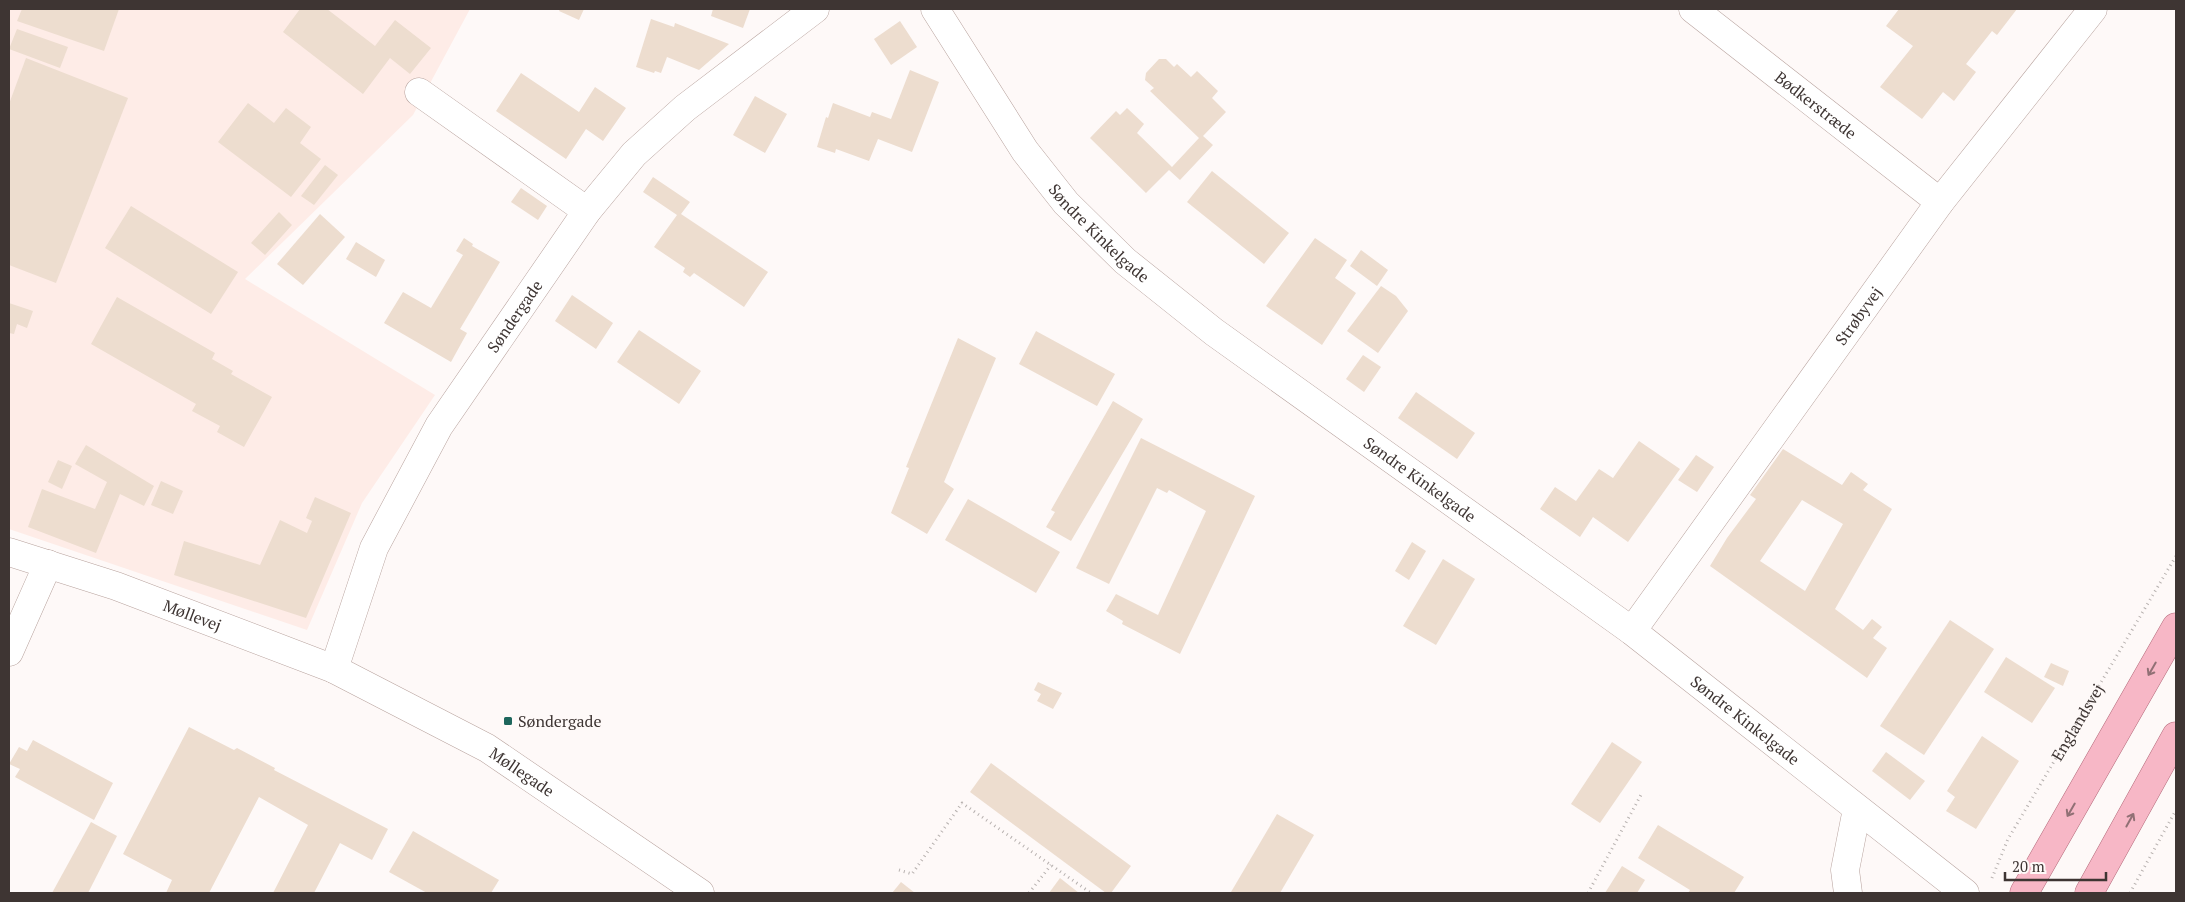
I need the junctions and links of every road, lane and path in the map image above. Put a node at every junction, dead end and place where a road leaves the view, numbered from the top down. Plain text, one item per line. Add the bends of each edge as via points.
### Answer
1 (815, 9) edge
2 (935, 9) edge
3 (1693, 9) edge
4 (2093, 9) edge
5 (419, 92) dead end
6 (1940, 202) junction
7 (587, 211) junction
8 (9, 552) edge
9 (2176, 556) edge
10 (48, 564) junction
11 (2176, 627) edge
12 (1632, 631) junction
13 (9, 652) edge
14 (334, 669) junction
15 (2176, 736) edge
16 (1642, 793) dead end
17 (1857, 809) junction
18 (2176, 810) edge
19 (1051, 865) junction
20 (899, 870) dead end
21 (1977, 889) edge
22 (700, 893) edge
23 (1029, 893) edge
24 (1091, 893) edge
25 (1588, 893) edge
26 (1848, 893) edge
27 (2024, 893) edge
28 (2089, 893) edge
29 (2130, 893) edge

1 - 7 street, Søndergade via 685,108 634,154
2 - 12 street, Søndre Kinkelgade via 1026,150 1066,203 1125,261 1214,332
3 - 6 street, Bødkerstræde
4 - 6 street, Strøbyvej
5 - 7 street
6 - 12 street, Strøbyvej
7 - 14 street, Søndergade via 439,426 374,548
8 - 10 street, Møllevej
9 - 21 path, Englandsvej
10 - 13 street
10 - 14 street, Møllevej via 116,586
11 -> 27 main road
12 - 17 street, Søndre Kinkelgade
14 - 22 street, Møllegade via 487,748
28 -> 15 main road
16 - 25 path
17 - 21 street, Søndre Kinkelgade
17 - 26 street via 1845,870
18 - 29 path
19 - 20 path via 962,803 912,874
19 - 23 path
19 - 24 path

